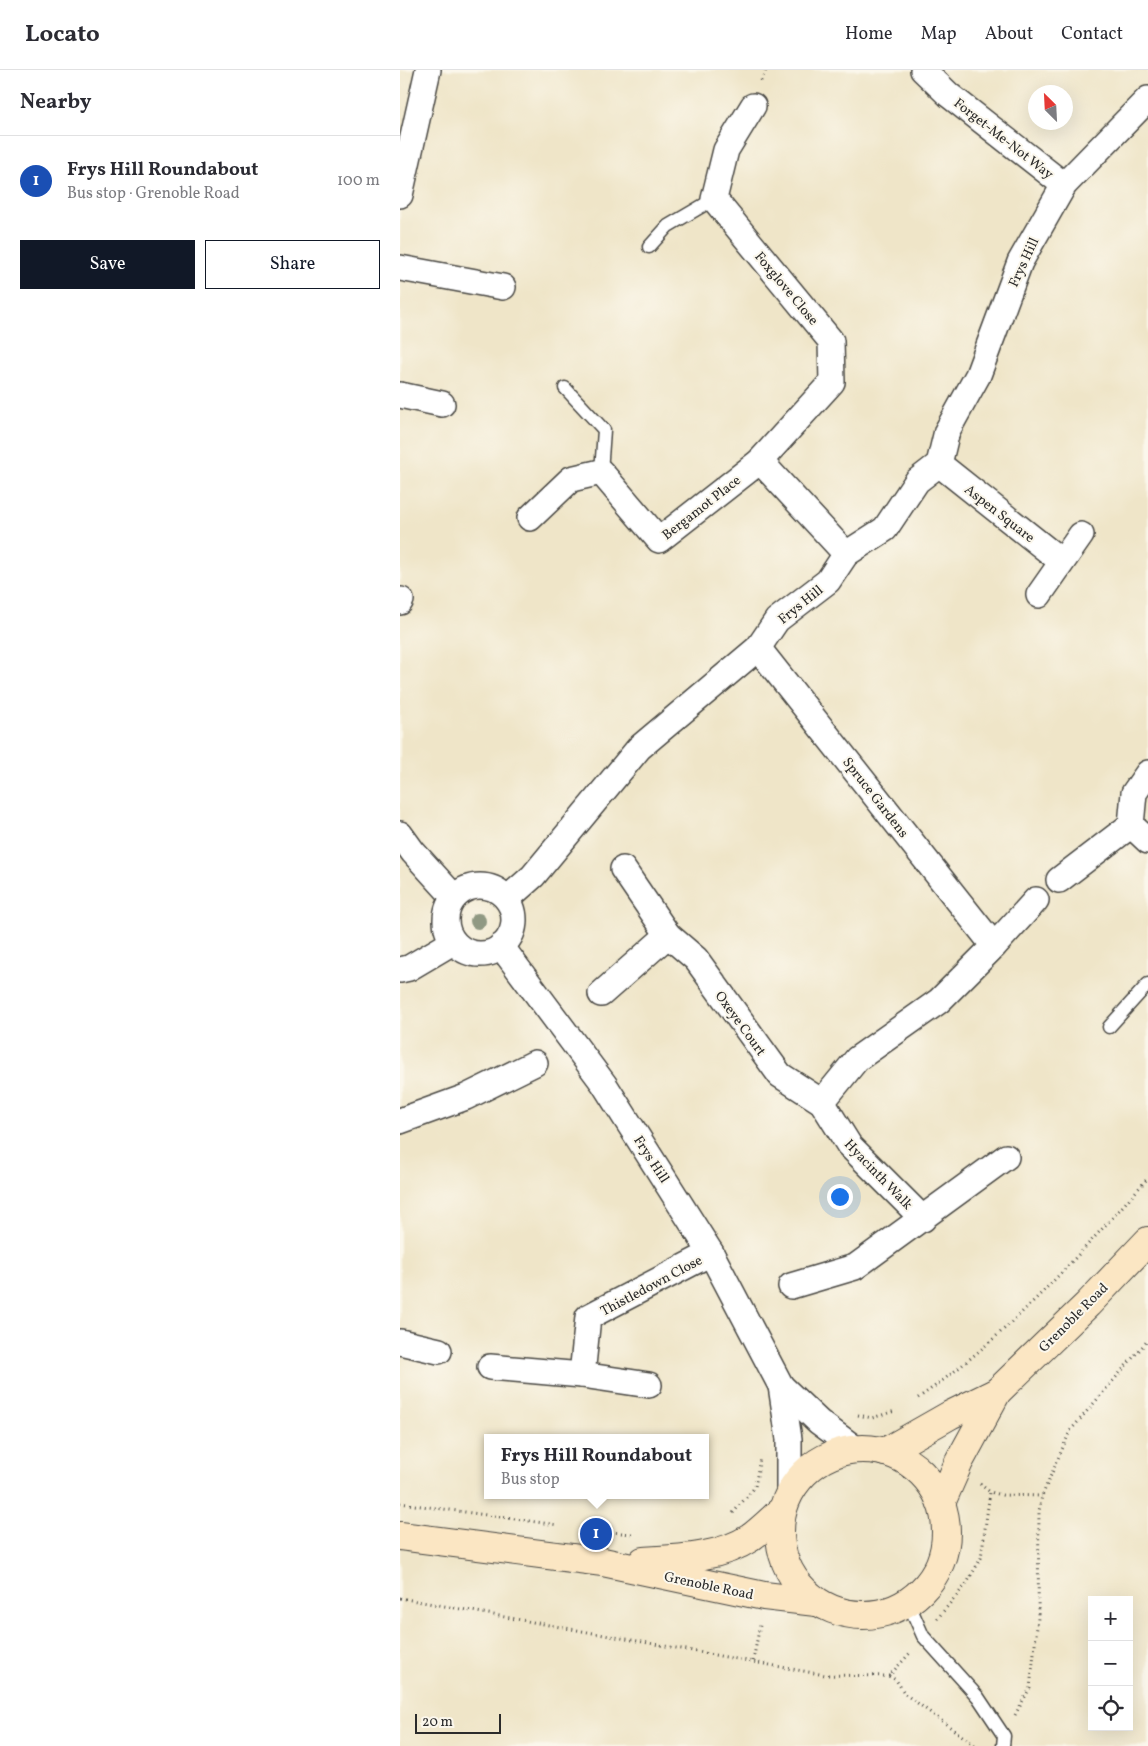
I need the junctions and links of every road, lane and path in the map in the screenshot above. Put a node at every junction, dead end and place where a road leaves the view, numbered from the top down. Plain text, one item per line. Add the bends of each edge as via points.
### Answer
1 (428, 70) edge
2 (923, 70) edge
3 (1148, 99) edge
4 (753, 106) dead end
5 (409, 114) edge
6 (1064, 185) junction
7 (400, 195) edge
8 (714, 199) junction
9 (649, 246) dead end
10 (400, 268) edge
11 (502, 287) dead end
12 (565, 388) dead end
13 (400, 396) edge
14 (442, 404) dead end
15 (760, 460) junction
16 (939, 464) junction
17 (601, 472) junction
18 (530, 518) dead end
19 (1081, 535) dead end
20 (846, 554) junction
21 (1061, 561) junction
22 (1039, 595) dead end
23 (758, 648) junction
24 (1148, 773) edge
25 (1139, 833) edge
26 (400, 834) edge
27 (623, 869) dead end
28 (1059, 880) dead end
29 (454, 897) junction
30 (507, 899) junction
31 (1036, 900) dead end
32 (668, 935) junction
33 (453, 942) junction
34 (501, 946) junction
35 (994, 946) junction
36 (400, 970) edge
37 (1148, 984) edge
38 (601, 994) dead end
39 (1109, 1027) dead end
40 (535, 1063) dead end
41 (822, 1102) junction
42 (400, 1121) edge
43 (1006, 1156) dead end
44 (1148, 1178) edge
45 (923, 1219) junction
46 (1148, 1240) edge
47 (711, 1253) junction
48 (791, 1286) dead end
49 (1148, 1340) edge
50 (400, 1342) edge
51 (439, 1350) dead end
52 (490, 1367) dead end
53 (582, 1375) junction
54 (649, 1385) dead end
55 (780, 1386) junction
56 (997, 1392) junction
57 (910, 1403) dead end
58 (899, 1410) dead end
59 (819, 1422) junction
60 (789, 1440) junction
61 (857, 1450) junction
62 (885, 1452) junction
63 (990, 1492) dead end
64 (1002, 1495) dead end
65 (1042, 1496) junction
66 (786, 1502) junction
67 (400, 1503) edge
68 (941, 1503) junction
69 (732, 1515) dead end
70 (568, 1526) dead end
71 (604, 1531) dead end
72 (636, 1534) dead end
73 (400, 1536) edge
74 (603, 1562) junction
75 (400, 1598) edge
76 (816, 1602) junction
77 (908, 1602) junction
78 (923, 1636) junction
79 (889, 1676) junction
80 (1004, 1741) edge
81 (976, 1746) edge

1 - 5 street
2 - 6 street, Forget-Me-Not Way via 949,95
3 - 6 street, Frys Hill
4 - 8 street via 726,150
5 - 7 street
6 - 16 street, Frys Hill via 1020,262 978,375 947,432
8 - 9 lane via 668,226
8 - 15 street, Foxglove Close via 831,341 832,382
10 - 11 street
12 - 17 lane via 604,430
13 - 14 street
15 - 17 street, Bergamot Place via 658,540
15 - 20 street
16 - 20 street, Frys Hill via 916,481 885,529
16 - 21 street, Aspen Square
17 - 18 street via 571,478
19 - 21 street
20 - 23 street, Frys Hill via 828,581 777,620
21 - 22 street
23 - 30 street, Frys Hill via 639,748 533,876
23 - 35 street, Spruce Gardens
24 - 25 street via 1134,793
25 - 28 street
26 - 29 street
27 - 32 street, Oxeye Court
29 - 30 street via 468,888 479,886 491,888
29 - 33 street via 447,908 446,920
30 - 34 street via 514,921 511,933
31 - 35 street
32 - 38 street
32 - 41 street, Oxeye Court via 696,959 780,1075
33 - 34 street via 467,952 479,954
33 - 36 street
34 - 47 street, Frys Hill via 604,1084
35 - 41 street via 939,1001 857,1059
37 - 39 lane
40 - 42 street via 466,1098
41 - 45 street, Hyacinth Walk via 849,1145
43 - 45 street, Hyacinth Walk
44 - 57 path via 1063,1273 996,1338 950,1376
45 - 48 street, Hyacinth Walk via 855,1267
46 - 56 street, Grenoble Road via 1088,1304
47 - 53 street, Thistledown Close via 588,1317
47 - 55 street, Frys Hill
49 - 65 path via 1070,1431
50 - 51 street
52 - 53 street
53 - 54 street
55 - 59 street, Frys Hill
55 - 60 street, Frys Hill
56 - 62 street, Grenoble Road via 950,1414
56 - 68 street, Grenoble Road
58 - 59 path via 872,1418 852,1414 836,1406
59 - 61 street, Frys Hill
60 - 66 street, Frys Hill
60 - 69 path via 761,1447 755,1486
61 - 62 street
61 - 66 street via 828,1456 806,1473
62 - 68 street via 911,1465 932,1485
63 - 78 path via 981,1558 967,1583
64 - 65 path
65 - 80 path via 1039,1511 1038,1618 1030,1688
66 - 74 street, Grenoble Road via 749,1538 729,1549 685,1559
66 - 76 street via 780,1538 786,1566 795,1581
67 - 70 path
68 - 77 street via 946,1531 943,1557 929,1582
71 - 72 path
73 - 74 street, Grenoble Road
74 - 76 street, Grenoble Road via 764,1596
75 - 79 path via 825,1675
76 - 77 street via 842,1613 875,1615
77 - 78 lane
78 - 79 path
78 - 80 lane via 978,1697
79 - 81 path via 896,1680 904,1694

